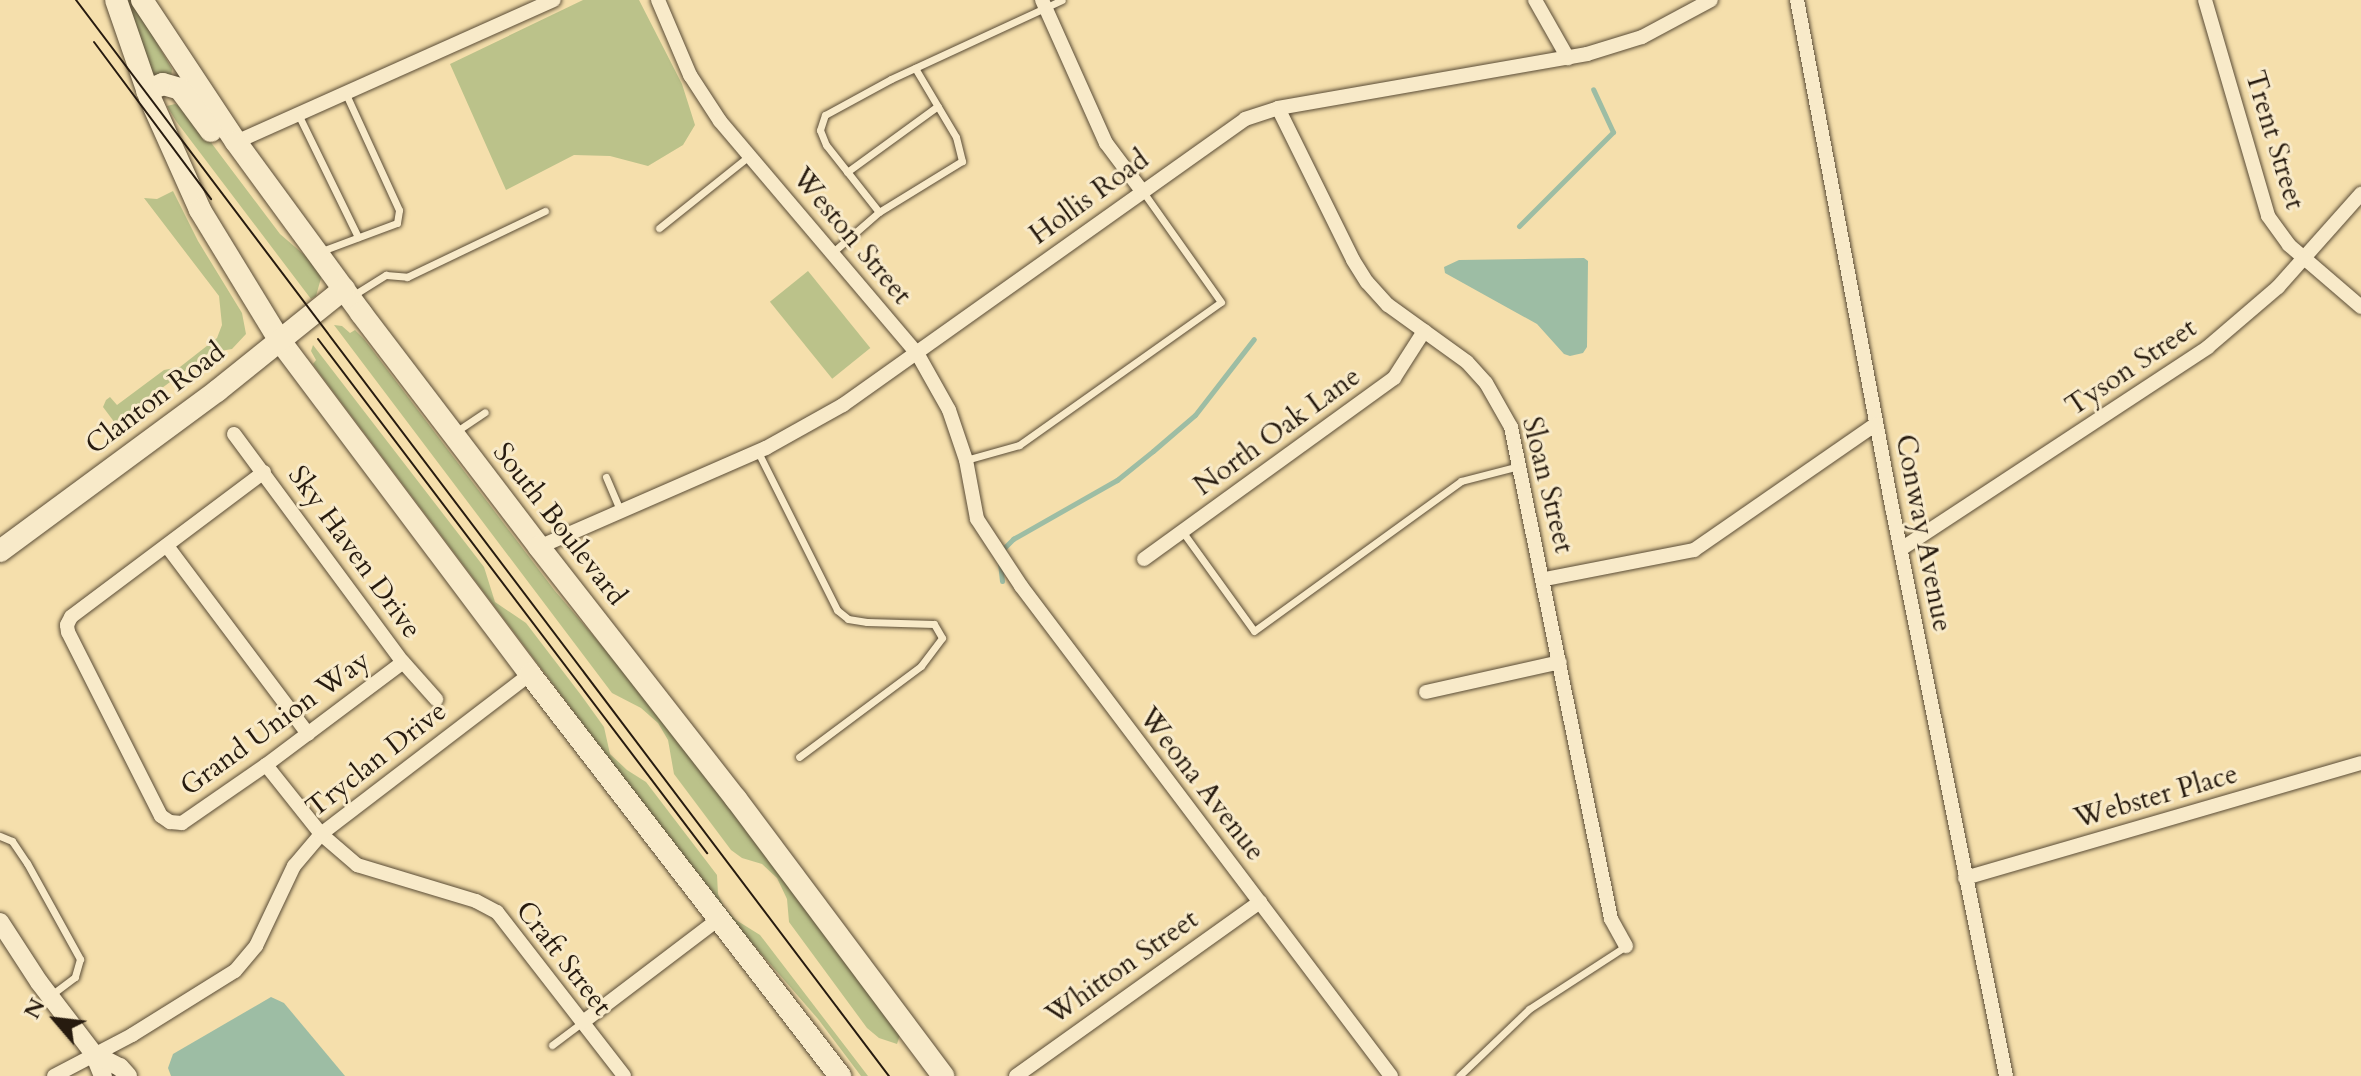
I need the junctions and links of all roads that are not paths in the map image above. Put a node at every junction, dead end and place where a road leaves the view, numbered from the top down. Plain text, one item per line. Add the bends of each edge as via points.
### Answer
1 (116, 0) edge
2 (142, 0) edge
3 (554, 0) edge
4 (658, 0) edge
5 (1062, 0) edge
6 (1535, 0) edge
7 (1711, 0) edge
8 (1797, 0) edge
9 (2205, 0) edge
10 (1043, 3) edge
11 (1568, 58) junction
12 (915, 68) junction
13 (147, 91) junction
14 (346, 93) junction
15 (938, 106) junction
16 (1278, 108) junction
17 (298, 114) junction
18 (236, 142) junction
19 (750, 155) junction
20 (847, 172) junction
21 (1142, 191) junction
22 (2361, 194) edge
23 (545, 211) dead end
24 (879, 212) junction
25 (659, 228) dead end
26 (358, 237) junction
27 (833, 252) junction
28 (318, 254) junction
29 (2305, 257) junction
30 (347, 293) junction
31 (2361, 307) edge
32 (1424, 331) junction
33 (280, 341) junction
34 (917, 353) junction
35 (485, 412) dead end
36 (1876, 424) junction
37 (234, 434) dead end
38 (453, 434) junction
39 (758, 452) junction
40 (966, 460) junction
41 (1521, 465) junction
42 (264, 472) junction
43 (606, 477) dead end
44 (621, 512) junction
45 (977, 519) joint
46 (1182, 531) junction
47 (167, 546) junction
48 (539, 547) junction
49 (1901, 549) junction
50 (0, 551) edge
51 (1144, 559) dead end
52 (1545, 579) junction
53 (403, 662) junction
54 (1560, 662) junction
55 (530, 674) junction
56 (1426, 692) dead end
57 (436, 699) dead end
58 (308, 734) junction
59 (799, 757) dead end
60 (2361, 763) edge
61 (266, 765) junction
62 (321, 834) junction
63 (0, 836) edge
64 (1965, 878) junction
65 (1260, 902) junction
66 (720, 918) junction
67 (0, 922) edge
68 (1626, 946) joint
69 (50, 997) junction
70 (583, 1022) junction
71 (552, 1045) dead end
72 (94, 1054) junction
73 (54, 1076) edge
74 (103, 1076) edge
75 (128, 1076) edge
76 (624, 1076) edge
77 (840, 1076) edge
78 (943, 1076) edge
79 (1016, 1076) edge
80 (1391, 1076) edge
81 (1459, 1076) edge
82 (2006, 1076) edge

1 - 13 main road
2 - 18 main road, South Boulevard
3 - 14 street
4 - 19 street, Weston Street via 690,75
5 - 10 lane
6 - 11 street
7 - 11 street, Hollis Road via 1642,37
8 - 36 street, Conway Avenue
9 - 29 street, Trent Street via 2268,216 2277,232
10 - 12 lane
10 - 21 street via 1106,143
11 - 16 street, Hollis Road
12 - 15 lane
12 - 20 lane via 825,115 820,130
13 - 28 main road via 163,84 180,89 284,224
13 - 33 main road via 200,210
14 - 17 street
14 - 26 lane via 399,210 397,223
15 - 20 lane
15 - 24 lane via 956,137 962,161
16 - 21 street, Hollis Road via 1233,126
16 - 32 street, Sloan Street via 1353,260 1388,305
17 - 18 street
17 - 26 lane
18 - 28 main road, South Boulevard
19 - 25 lane
19 - 27 street, Weston Street
20 - 24 lane
21 - 34 street, Hollis Road
21 - 40 lane via 1221,302 1019,445
22 - 29 street, Tyson Street
23 - 30 lane via 407,277 386,275
24 - 27 lane
26 - 28 lane
27 - 34 street, Weston Street
28 - 30 main road, South Boulevard
29 - 31 street, Trent Street
29 - 49 street, Tyson Street via 2245,319 2208,347
30 - 33 main road, Clanton Road
30 - 38 main road, South Boulevard
32 - 41 street, Sloan Street via 1486,383 1511,427
32 - 46 street, North Oak Lane via 1394,378
33 - 50 main road, Clanton Road
33 - 55 main road
34 - 39 street, Hollis Road via 843,405
34 - 40 street, Weston Street via 949,410
35 - 38 lane
36 - 49 street, Conway Avenue
36 - 52 street via 1694,550
37 - 42 street, Sky Haven Drive
38 - 48 main road, South Boulevard
39 - 44 street, Hollis Road
39 - 59 lane via 837,610 848,619 867,622 934,624 942,638 921,666
40 - 45 street, Weston Street
41 - 46 lane via 1461,481 1254,631
41 - 52 street, Sloan Street
42 - 47 street, Grand Union Way
42 - 53 street, Sky Haven Drive
43 - 44 lane
44 - 48 street, Hollis Road
45 - 65 street, Weona Avenue via 1095,688
46 - 51 street, North Oak Lane
47 - 58 street
47 - 61 street, Grand Union Way via 71,617 68,632 161,816 182,823
48 - 78 main road, South Boulevard
49 - 64 street, Conway Avenue
52 - 54 street, Sloan Street
53 - 57 street, Sky Haven Drive
53 - 58 street, Grand Union Way
54 - 56 street
54 - 68 street, Sloan Street via 1611,919
55 - 62 street, Tryclan Drive
55 - 66 main road
58 - 61 street, Grand Union Way
60 - 64 street, Webster Place
61 - 62 street, Craft Street
62 - 70 street, Craft Street via 357,865 497,912
62 - 72 street, Tryclan Drive via 294,866 247,961 223,981
63 - 69 lane via 12,841 27,863 80,959 75,977
64 - 82 street, Conway Avenue
65 - 79 street, Whitton Street
65 - 80 street, Weona Avenue
66 - 70 street
66 - 77 main road
67 - 69 street
68 - 81 lane via 1529,1009
69 - 72 street
70 - 71 lane
70 - 76 street, Craft Street
72 - 73 street, Tryclan Drive
72 - 74 street
72 - 75 street

